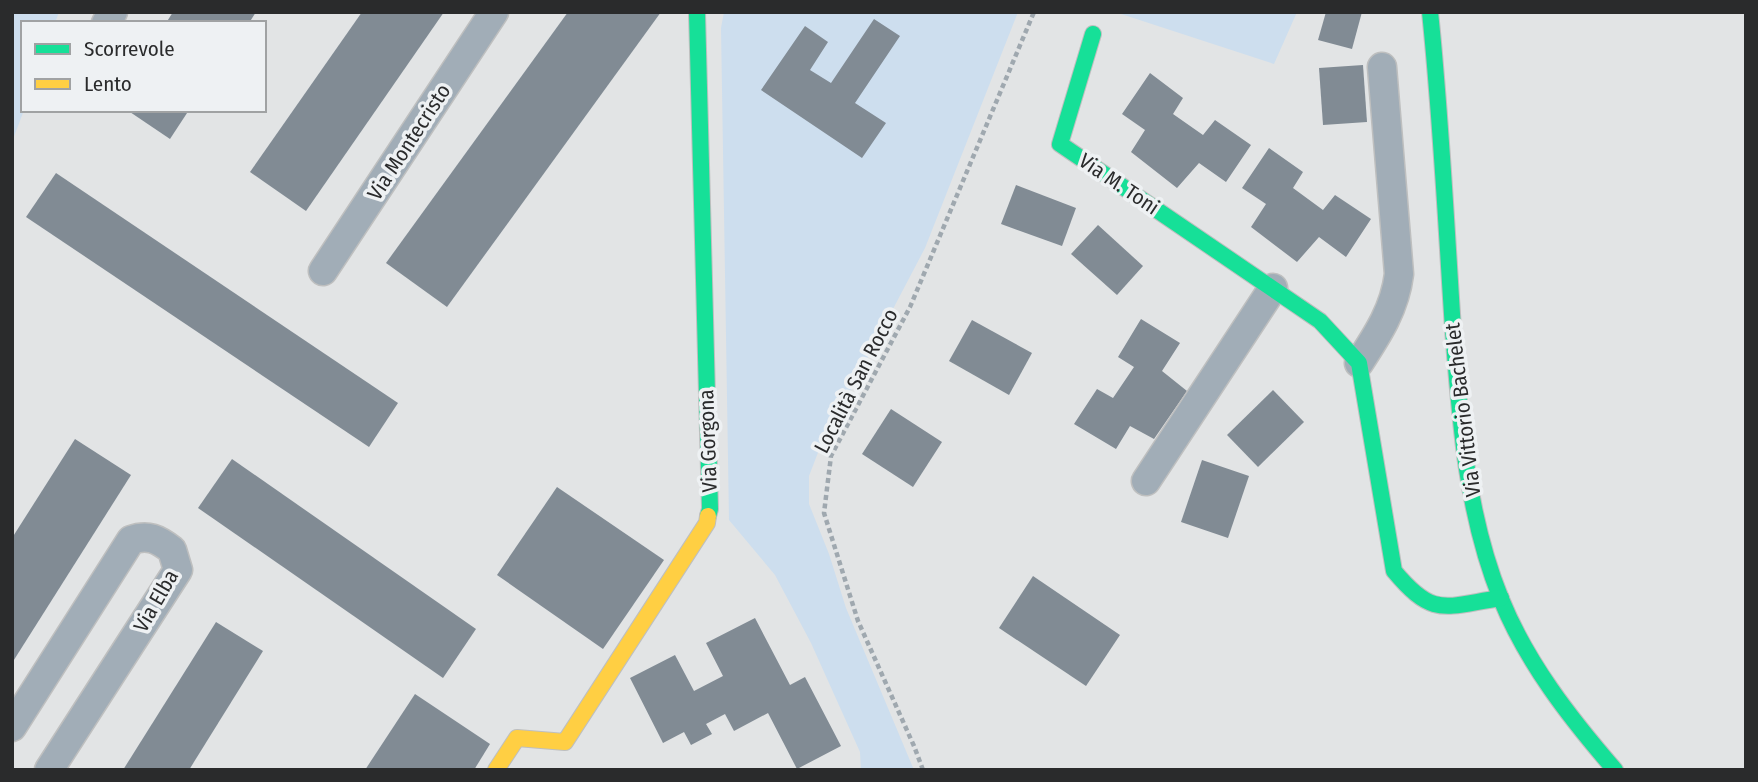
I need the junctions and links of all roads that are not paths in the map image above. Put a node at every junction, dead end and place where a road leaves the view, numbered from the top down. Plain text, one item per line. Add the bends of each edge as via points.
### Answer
1 (494, 12) edge
2 (697, 12) edge
3 (1430, 12) edge
4 (1093, 34) dead end
5 (1382, 67) dead end
6 (323, 271) dead end
7 (1273, 288) junction
8 (1359, 363) junction
9 (1146, 481) dead end
10 (1500, 597) junction
11 (12, 727) edge
12 (49, 770) edge
13 (496, 770) edge
14 (1615, 770) edge

1 - 6 street, Via Montecristo
2 - 13 street, Via Gorgona via 707,523 565,742 517,738
3 - 10 street, Via Vittorio Bachelet via 1458,398 1477,523
4 - 7 street, Via M. Toni via 1060,144
5 - 8 street via 1399,274 1397,295
7 - 8 street, Via M. Toni via 1320,321
7 - 9 street
8 - 10 street via 1394,571 1412,592 1433,605
10 - 14 street, Via Vittorio Bachelet via 1524,648 1555,696
11 - 12 street, Via Elba via 131,540 152,537 172,550 178,570

